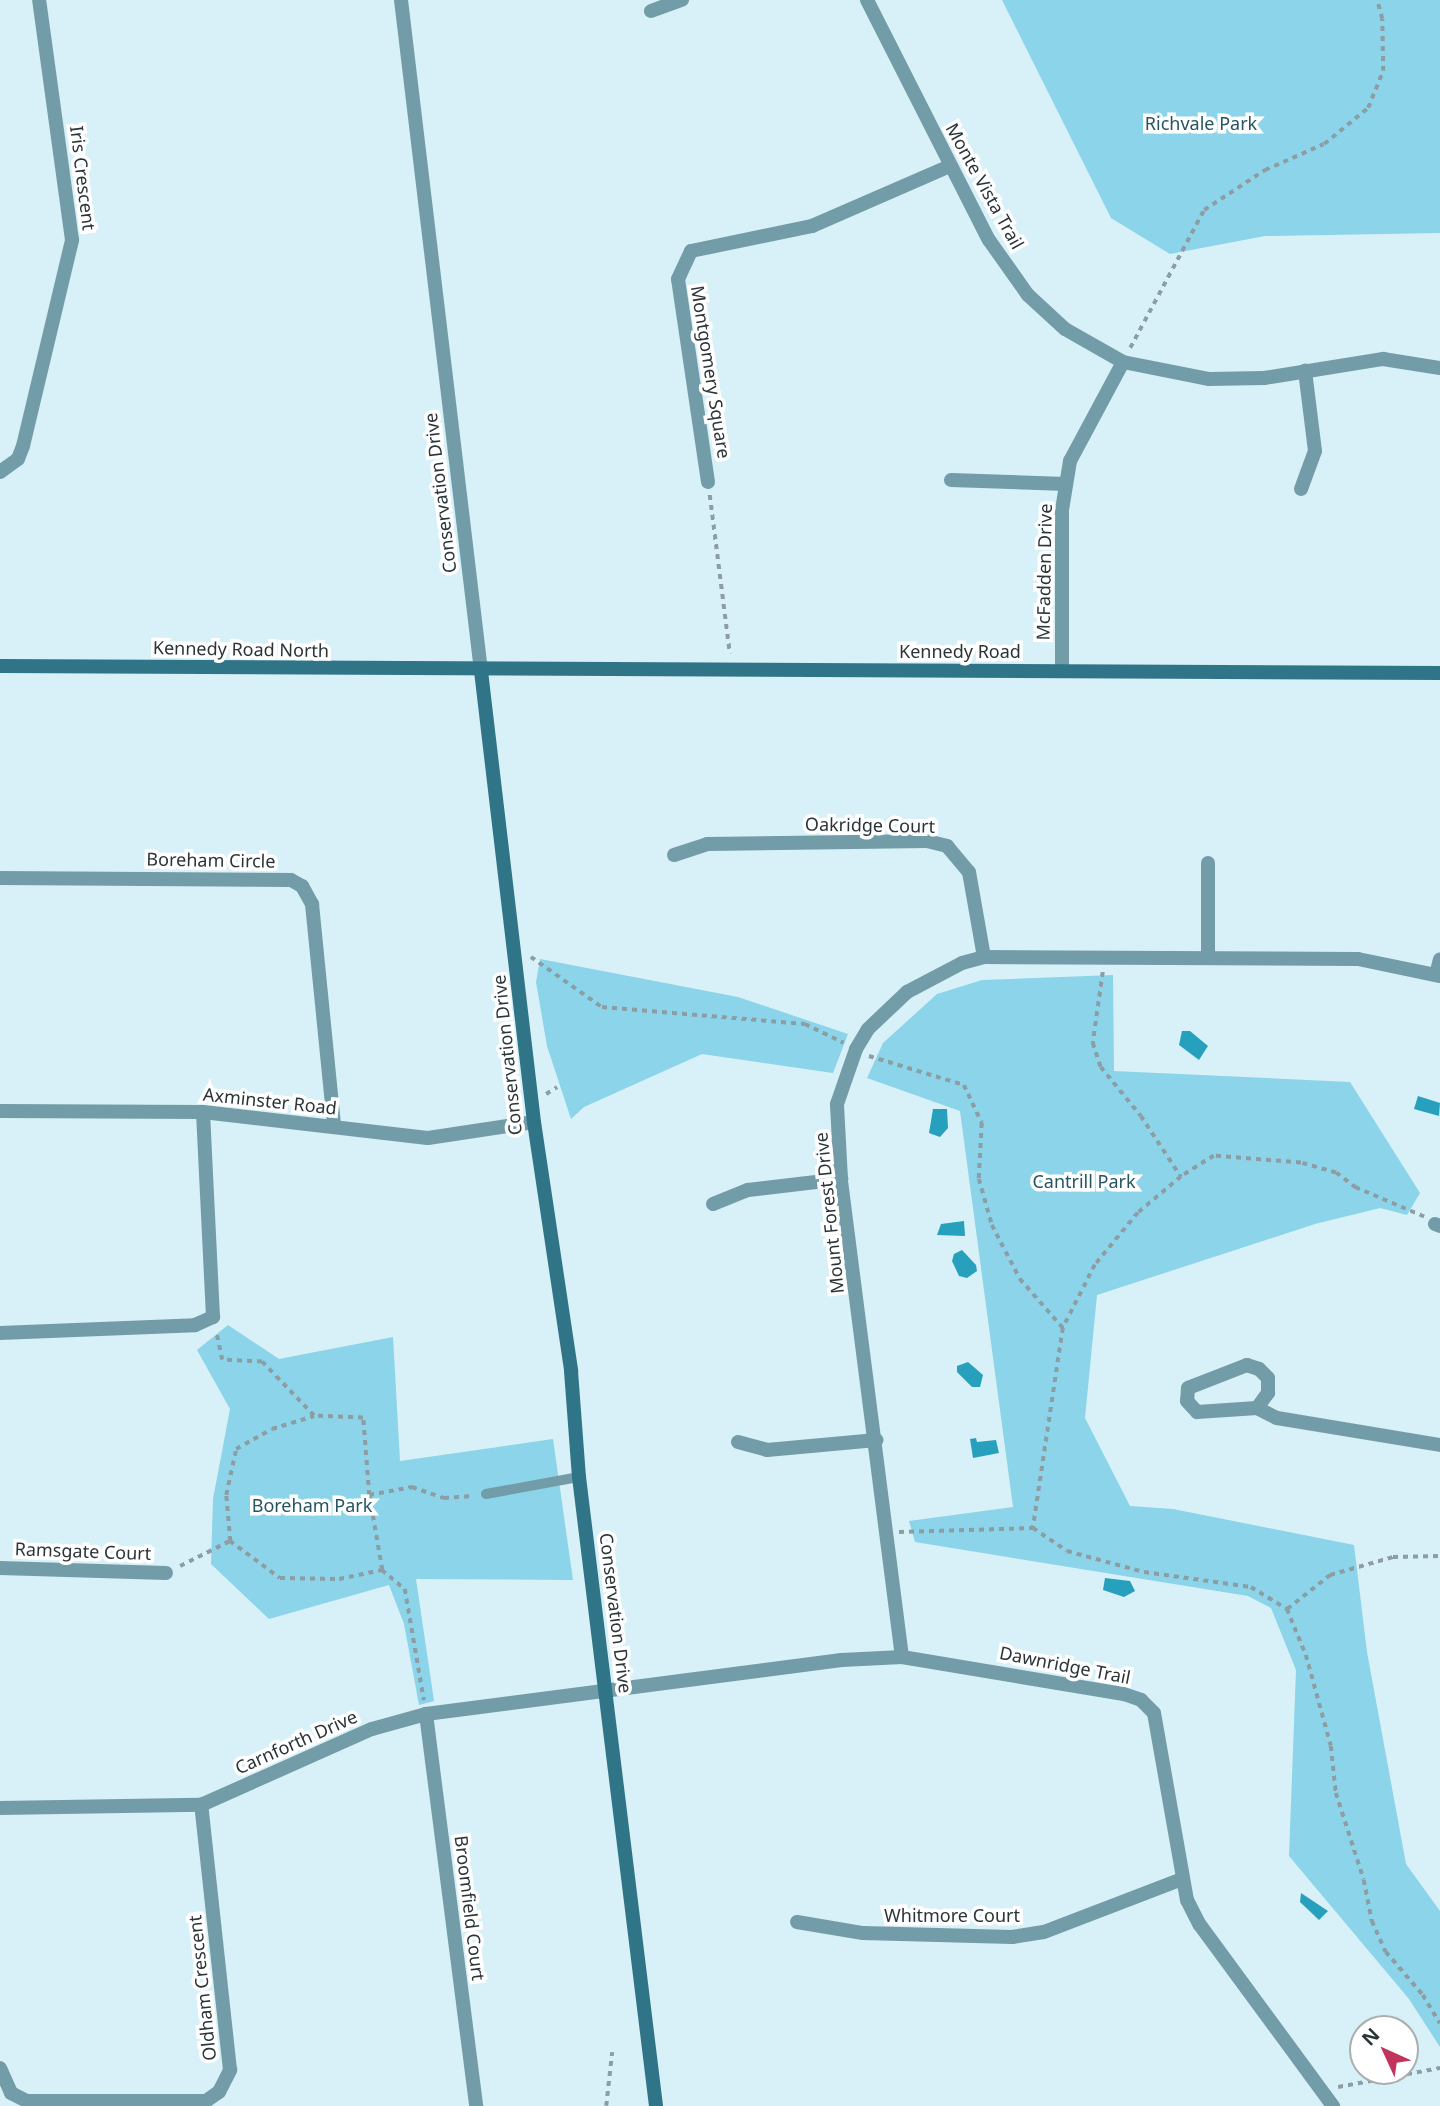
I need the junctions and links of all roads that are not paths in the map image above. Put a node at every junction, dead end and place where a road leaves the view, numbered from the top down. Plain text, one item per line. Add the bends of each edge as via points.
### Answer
1 (39, 0) edge
2 (401, 0) edge
3 (682, 0) edge
4 (867, 0) edge
5 (651, 11) dead end
6 (950, 166) junction
7 (1123, 362) junction
8 (1440, 368) edge
9 (1305, 371) junction
10 (0, 472) edge
11 (951, 480) dead end
12 (708, 482) road end
13 (1066, 484) junction
14 (1301, 489) dead end
15 (0, 666) edge
16 (1062, 670) junction
17 (481, 671) junction
18 (1440, 673) edge
19 (674, 855) dead end
20 (1208, 863) dead end
21 (0, 878) edge
22 (984, 957) junction
23 (1208, 958) junction
24 (1440, 959) edge
25 (1438, 976) edge
26 (0, 1111) edge
27 (203, 1112) junction
28 (534, 1122) junction
29 (334, 1126) junction
30 (841, 1179) junction
31 (713, 1204) dead end
32 (0, 1333) edge
33 (1257, 1408) junction
34 (877, 1440) junction
35 (738, 1442) dead end
36 (1440, 1445) edge
37 (579, 1477) junction
38 (486, 1494) road end
39 (0, 1568) edge
40 (166, 1573) road end
41 (902, 1657) junction
42 (607, 1690) junction
43 (426, 1714) junction
44 (201, 1805) junction
45 (0, 1808) edge
46 (1182, 1879) junction
47 (797, 1923) dead end
48 (0, 2068) edge
49 (476, 2106) edge
50 (656, 2106) edge
51 (1333, 2106) edge

1 - 10 street, Iris Crescent via 72,240 23,446 18,459
2 - 17 street, Conservation Drive
3 - 5 street
4 - 6 street, Monte Vista Trail
6 - 7 street, Monte Vista Trail via 989,240 1028,295 1065,329
6 - 12 street, Montgomery Square via 812,226 691,251 678,278
7 - 9 street, Monte Vista Trail via 1209,379
7 - 13 street, McFadden Drive via 1082,435
8 - 9 street, Monte Vista Trail via 1383,359
9 - 14 street via 1315,451
11 - 13 street
13 - 16 street, McFadden Drive
15 - 17 street, Kennedy Road North
16 - 17 street, Kennedy Road
16 - 18 street, Kennedy Road
17 - 28 street, Conservation Drive
19 - 22 street, Oakridge Court via 707,844 928,841 947,846 969,872
20 - 23 street
21 - 29 street, Boreham Circle via 291,880 302,886 312,904
22 - 23 street, Mount Forest Drive
22 - 30 street, Mount Forest Drive via 962,963 907,992 868,1029 837,1104
23 - 25 street, Mount Forest Drive via 1358,959
24 - 25 street
26 - 27 street, Axminster Road
27 - 29 street, Axminster Road
27 - 32 street via 213,1317 195,1325
28 - 29 street, Axminster Road via 428,1138
28 - 37 street, Conservation Drive via 571,1371
30 - 31 street via 748,1190
30 - 34 street, Mount Forest Drive
33 - 33 street via 1197,1412 1187,1401 1188,1388 1247,1365 1259,1368 1268,1378 1268,1393
33 - 36 street via 1277,1418
34 - 35 street via 767,1450
34 - 41 street, Mount Forest Drive
37 - 38 lane
37 - 42 street, Conservation Drive
39 - 40 street, Ramsgate Court
41 - 42 street, Dawnridge Trail via 842,1660
41 - 46 street, Dawnridge Trail via 1141,1700 1154,1713 1160,1734
42 - 43 street, Carnforth Drive
42 - 50 street, Conservation Drive
43 - 44 street, Carnforth Drive via 372,1729
43 - 49 street, Broomfield Court
44 - 45 street, Carnforth Drive
44 - 48 street, Oldham Crescent via 230,2070 219,2092 206,2101 26,2101 11,2093
46 - 47 street, Whitmore Court via 1044,1932 1012,1937 863,1933
46 - 51 street, Dawnridge Trail via 1200,1925

